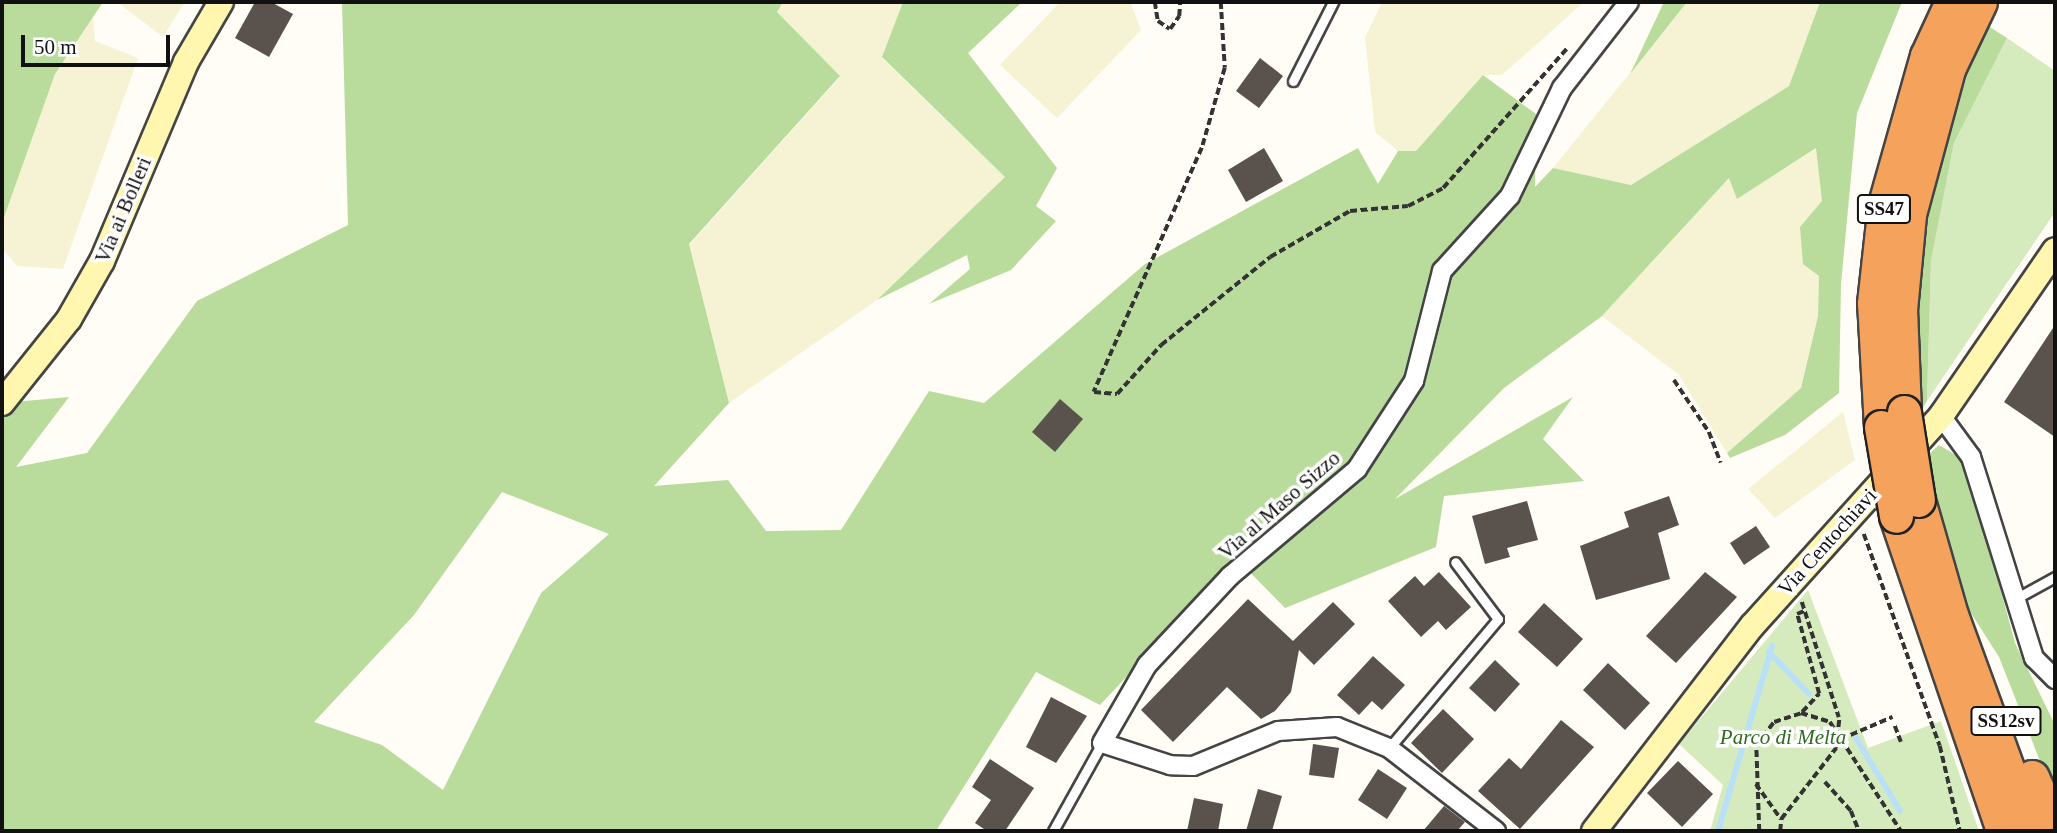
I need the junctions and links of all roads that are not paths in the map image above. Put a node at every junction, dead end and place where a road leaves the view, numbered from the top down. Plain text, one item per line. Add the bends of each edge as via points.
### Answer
1 (221, 2) edge
2 (1333, 2) edge
3 (1629, 2) edge
4 (1952, 2) edge
5 (1980, 2) edge
6 (1293, 81) dead end
7 (2055, 250) edge
8 (2, 403) edge
9 (1941, 416) junction
10 (1892, 420) junction
11 (1907, 508) junction
12 (1455, 562) dead end
13 (2055, 577) edge
14 (2015, 599) junction
15 (1951, 615) junction
16 (2055, 679) edge
17 (1102, 743) junction
18 (1389, 748) junction
19 (2055, 830) edge
20 (1052, 831) edge
21 (1496, 831) edge
22 (1594, 831) edge
23 (2003, 831) edge
24 (2030, 831) edge

1 - 8 street, Via ai Bolleri via 186,62 102,261 69,319
2 - 6 lane
3 - 17 street, Via al Maso Sizzo via 1562,88 1510,196 1443,271 1414,382 1357,469 1230,576 1156,655
4 - 10 highway, SS47 via 1923,68 1885,204 1874,303
5 - 10 highway, SS47 via 1948,69 1909,214
7 - 9 street, Via Centochiavi
9 - 14 street via 1971,457
9 - 22 street, Via Centochiavi via 1752,626
10 - 11 highway, SS47, bridge
11 - 15 highway, SS47
11 - 23 highway, SS47
12 - 18 lane via 1498,619
13 - 14 lane
14 - 16 street via 2038,666
15 - 19 highway, SS12sv
15 - 24 highway, SS47
17 - 18 street via 1170,765 1193,766 1278,731 1337,727
17 - 20 lane
18 - 21 street

